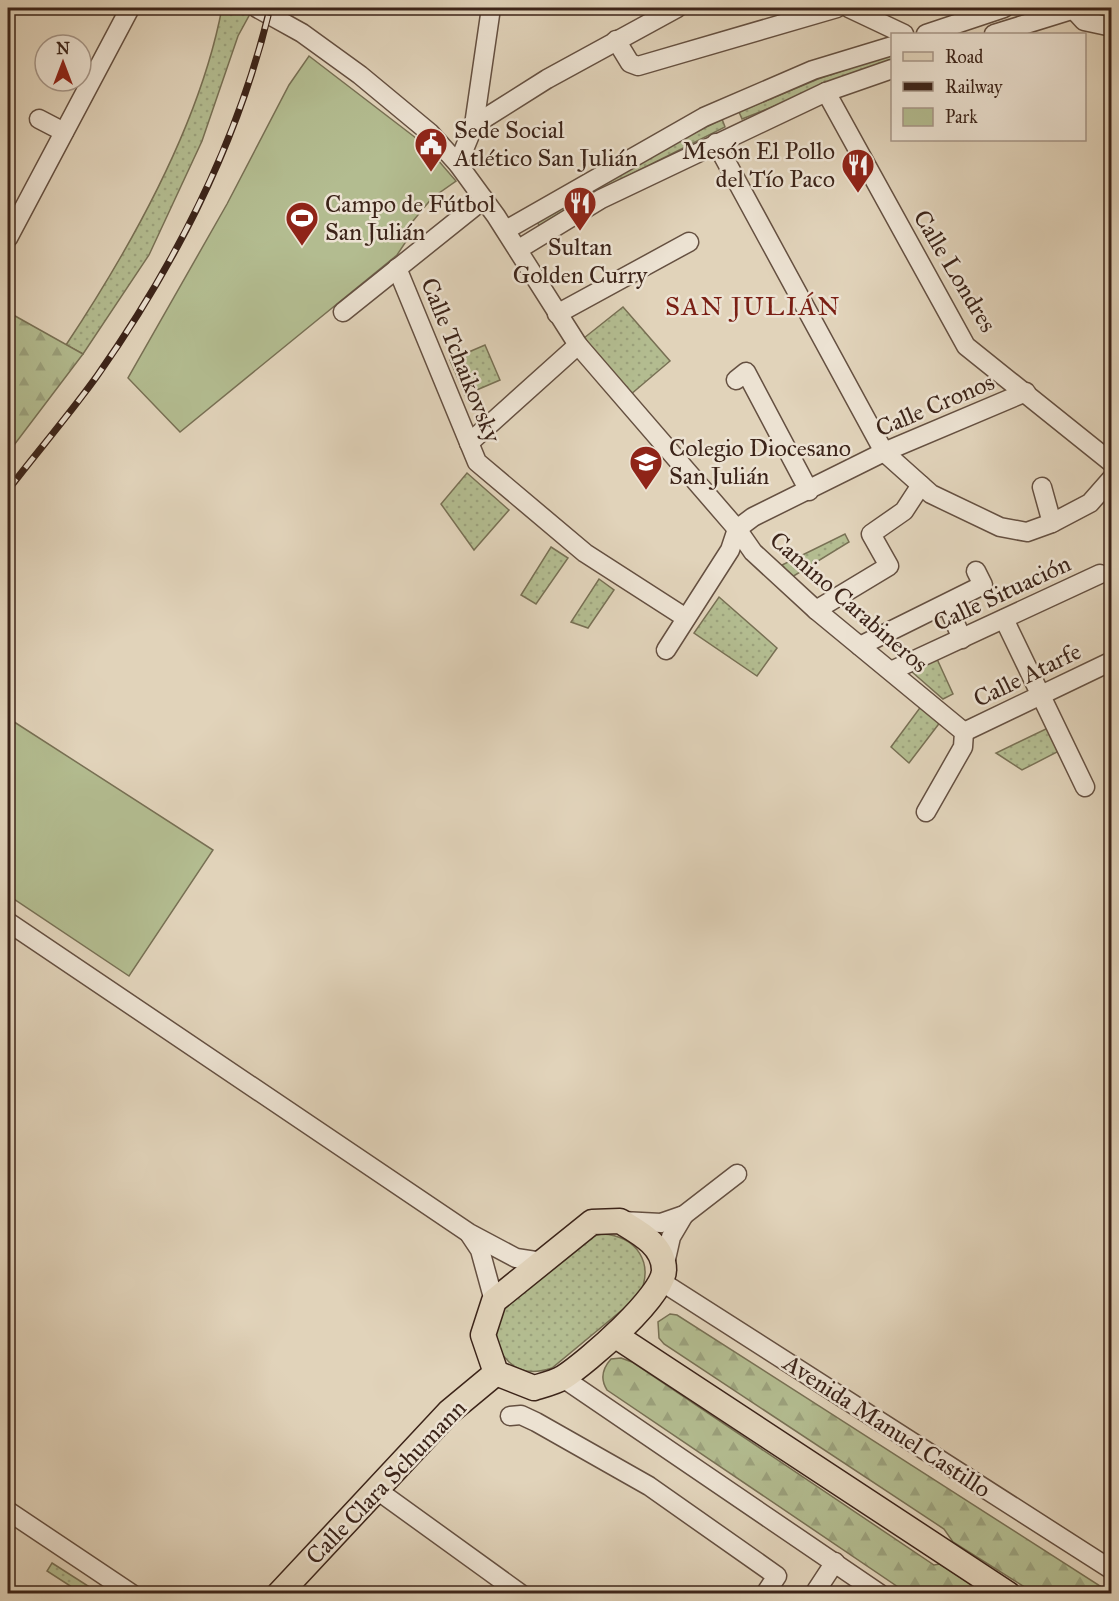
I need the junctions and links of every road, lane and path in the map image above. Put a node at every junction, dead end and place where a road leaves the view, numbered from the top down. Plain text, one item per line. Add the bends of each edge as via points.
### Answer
1 (130, 8) edge
2 (257, 8) edge
3 (491, 8) edge
4 (677, 8) edge
5 (837, 8) edge
6 (849, 8) edge
7 (1004, 8) edge
8 (1075, 8) edge
9 (644, 15) edge
10 (1112, 27) edge
11 (902, 33) edge
12 (929, 33) edge
13 (997, 33) edge
14 (616, 40) junction
15 (891, 46) edge
16 (891, 69) edge
17 (826, 92) junction
18 (39, 118) dead end
19 (474, 125) junction
20 (64, 132) junction
21 (716, 143) junction
22 (458, 164) junction
23 (484, 199) junction
24 (506, 230) junction
25 (8, 238) edge
26 (689, 242) dead end
27 (519, 249) junction
28 (398, 268) junction
29 (343, 312) dead end
30 (557, 314) junction
31 (578, 345) junction
32 (736, 380) dead end
33 (1026, 392) junction
34 (469, 443) junction
35 (884, 452) junction
36 (1112, 464) edge
37 (1112, 478) edge
38 (921, 485) junction
39 (1042, 488) dead end
40 (809, 491) junction
41 (1052, 523) junction
42 (737, 529) junction
43 (976, 571) dead end
44 (1100, 574) dead end
45 (947, 604) junction
46 (816, 610) junction
47 (686, 618) junction
48 (1004, 619) junction
49 (962, 639) junction
50 (860, 646) junction
51 (666, 650) dead end
52 (1112, 661) edge
53 (891, 671) junction
54 (1041, 695) junction
55 (964, 732) junction
56 (1085, 787) dead end
57 (927, 812) dead end
58 (8, 922) edge
59 (737, 1174) dead end
60 (684, 1215) junction
61 (620, 1221) junction
62 (469, 1233) junction
63 (542, 1262) junction
64 (663, 1275) junction
65 (494, 1300) junction
66 (616, 1336) junction
67 (496, 1373) junction
68 (563, 1378) junction
69 (510, 1416) dead end
70 (377, 1491) junction
71 (8, 1510) edge
72 (835, 1562) junction
73 (1112, 1569) edge
74 (132, 1593) edge
75 (279, 1593) edge
76 (521, 1593) edge
77 (765, 1593) edge
78 (814, 1593) edge
79 (880, 1593) edge
80 (1008, 1593) edge

1 - 20 street
2 - 22 street, Camino Carabineros via 302,33 360,75 430,133
3 - 19 street
4 - 9 street
5 - 14 street via 638,66 630,63
6 - 11 street
7 - 12 street
8 - 10 street via 1084,21
8 - 13 street
9 - 14 street
14 - 19 street
15 - 24 street via 813,70 704,117
16 - 17 street
17 - 21 street
17 - 33 street, Calle Londres via 966,346
18 - 20 street
19 - 22 street
20 - 25 street
21 - 27 street via 601,199
21 - 35 street
22 - 23 street, Camino Carabineros
23 - 24 street, Camino Carabineros
23 - 28 street
24 - 27 street, Camino Carabineros
26 - 30 street
27 - 30 street, Camino Carabineros
28 - 29 street
28 - 34 street, Calle Tchaikovsky
30 - 31 street, Camino Carabineros
31 - 34 street
31 - 42 street, Camino Carabineros
32 - 40 street via 746,372
33 - 35 street, Calle Cronos
33 - 36 street, Calle Londres
34 - 47 street, Calle Tchaikovsky via 477,462 585,553
35 - 38 street
35 - 40 street, Calle Cronos
37 - 41 street via 1090,503
38 - 41 street via 931,494 1000,527 1027,532
38 - 46 street via 904,511 871,534 889,566
39 - 41 street
40 - 42 street, Calle Cronos via 753,517
42 - 46 street, Camino Carabineros via 753,552
42 - 47 street via 730,550
43 - 45 street via 983,585
44 - 48 street, Calle Situación
45 - 49 street
45 - 50 street
46 - 50 street, Camino Carabineros
47 - 51 street
48 - 49 street, Calle Situación
48 - 54 street
49 - 53 street, Calle Situación
50 - 53 street, Camino Carabineros
52 - 54 street, Calle Atarfe
53 - 55 street, Camino Carabineros
54 - 55 street, Calle Atarfe
54 - 56 street
55 - 57 street via 963,747
58 - 62 street
59 - 60 street
60 - 61 street via 661,1223
60 - 64 street via 672,1237
61 - 63 main road via 592,1222
61 - 64 main road via 650,1239
62 - 63 street via 516,1257
62 - 65 street via 480,1250
63 - 65 main road
64 - 66 main road
64 - 73 street, Avenida Manuel Castillo
65 - 67 main road via 483,1335
66 - 68 main road
66 - 80 main road
67 - 68 main road via 534,1388
67 - 70 main road, Calle Clara Schumann via 449,1412
68 - 72 street
69 - 77 street via 521,1415 536,1422 666,1498 777,1576
70 - 75 main road, Calle Clara Schumann
70 - 76 street
71 - 74 street
72 - 78 street
72 - 79 street

